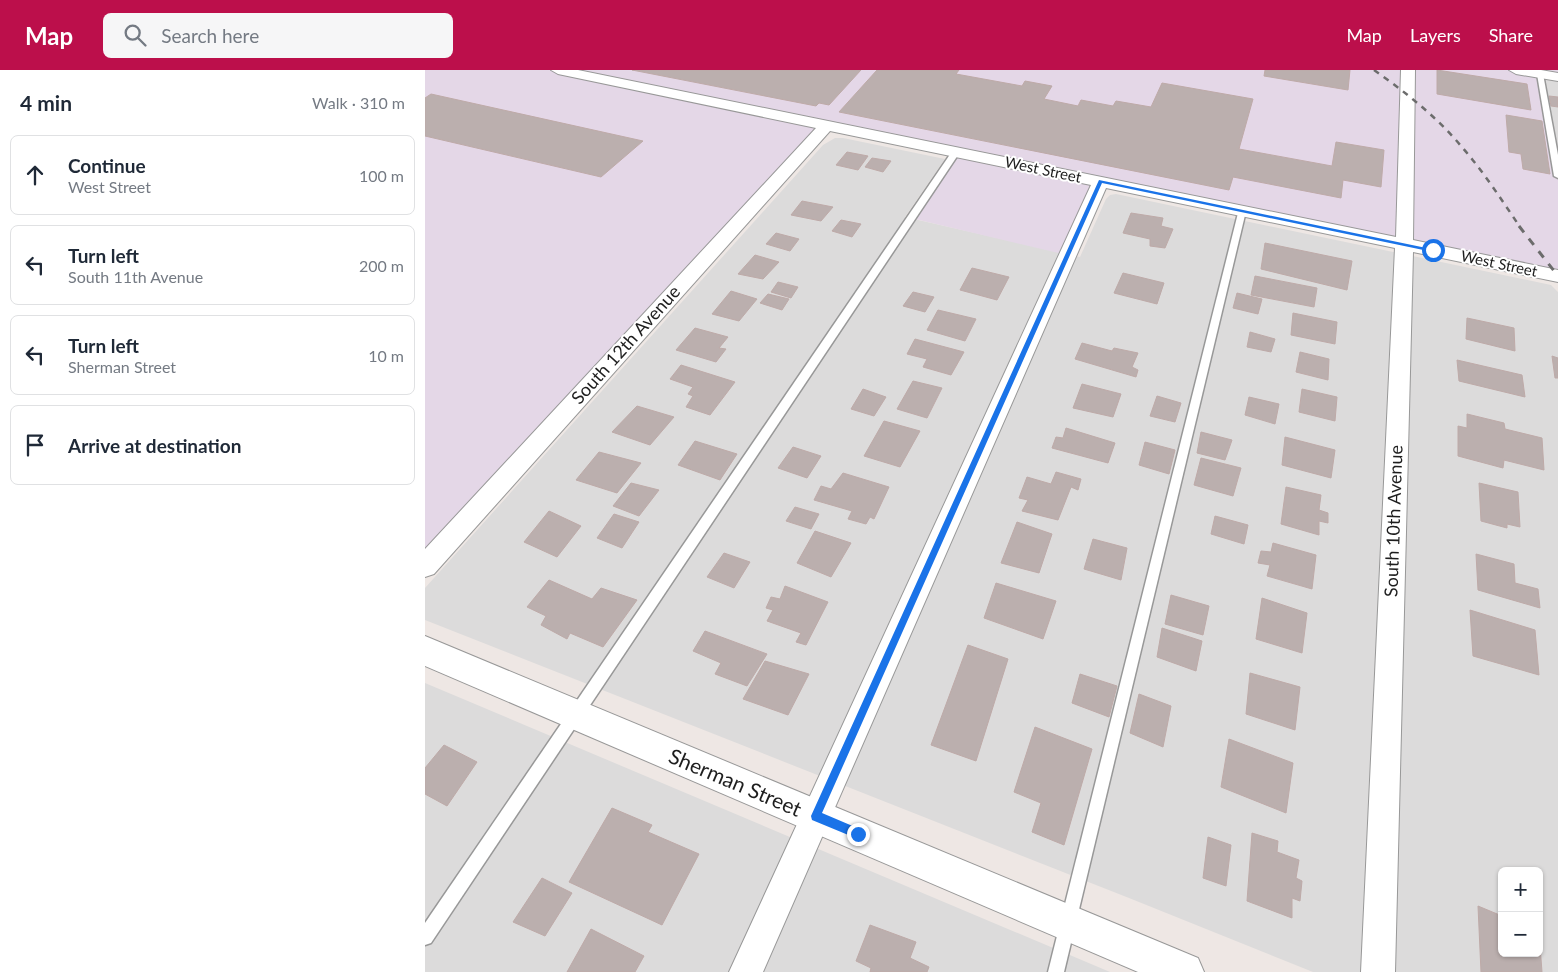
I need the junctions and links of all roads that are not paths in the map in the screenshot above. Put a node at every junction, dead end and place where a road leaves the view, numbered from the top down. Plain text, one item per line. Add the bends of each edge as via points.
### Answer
1 (558, 70) edge
2 (1408, 70) edge
3 (1516, 70) edge
4 (1540, 74) junction
5 (1558, 76) edge
6 (827, 125) junction
7 (956, 152) junction
8 (1558, 176) edge
9 (1101, 181) junction
10 (1242, 210) junction
11 (1404, 244) junction
12 (1558, 276) edge
13 (425, 566) edge
14 (425, 651) edge
15 (574, 716) junction
16 (816, 816) junction
17 (1068, 923) junction
18 (425, 937) edge
19 (746, 972) edge
20 (1056, 972) edge
21 (1184, 972) edge
22 (1377, 972) edge

1 - 6 street, West Street
2 - 11 street, South 10th Avenue
3 - 4 street
4 - 5 street
4 - 8 lane
6 - 7 street, West Street
6 - 13 street, South 12th Avenue
7 - 9 street, West Street
7 - 15 lane
9 - 10 street, West Street
9 - 16 street
10 - 11 street, West Street
10 - 17 lane
11 - 12 street, West Street
11 - 22 street, South 10th Avenue
14 - 15 street, Sherman Street
15 - 16 street, Sherman Street
15 - 18 lane
16 - 17 street, Sherman Street
16 - 19 street
17 - 20 lane
17 - 21 street, Sherman Street

